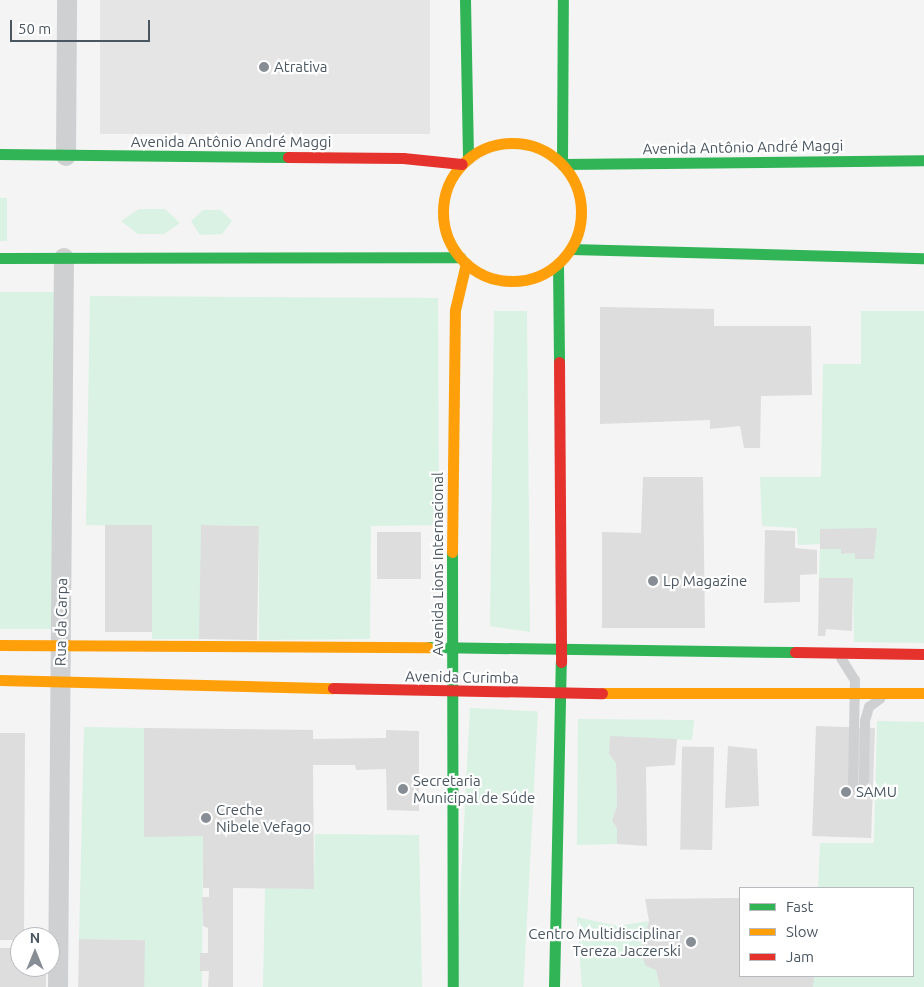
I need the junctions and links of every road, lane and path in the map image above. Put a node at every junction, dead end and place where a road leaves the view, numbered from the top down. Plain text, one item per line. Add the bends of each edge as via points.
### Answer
1 (67, 0) edge
2 (465, 0) edge
3 (563, 0) edge
4 (0, 154) edge
5 (66, 156) junction
6 (924, 160) edge
7 (465, 162) junction
8 (562, 164) junction
9 (570, 249) junction
10 (0, 258) edge
11 (64, 258) junction
12 (924, 258) edge
13 (463, 260) junction
14 (558, 264) junction
15 (0, 645) edge
16 (61, 646) junction
17 (559, 647) junction
18 (451, 649) junction
19 (827, 652) junction
20 (924, 654) edge
21 (0, 680) edge
22 (60, 680) junction
23 (454, 692) junction
24 (855, 693) junction
25 (902, 693) junction
26 (924, 693) edge
27 (561, 694) junction
28 (58, 987) edge
29 (453, 987) edge
30 (554, 987) edge

1 - 5 street
2 - 7 street
3 - 8 street
4 - 5 street, Avenida Antônio André Maggi
5 - 7 street, Avenida Antônio André Maggi via 403,158
6 - 8 street, Avenida Antônio André Maggi
7 - 8 street via 484,149 522,144 540,149
7 - 13 street via 447,188 443,214 451,244
8 - 9 street via 574,183 581,204 578,231
9 - 12 street
9 - 14 street
10 - 11 street
11 - 13 street
11 - 16 street, Rua da Carpa
13 - 14 street via 480,273 512,281 536,276
13 - 18 street, Avenida Lions Internacional via 455,310
14 - 17 street
15 - 16 street, Avenida Curimba
16 - 18 street, Avenida Curimba
16 - 22 street, Rua da Carpa
17 - 18 street, Avenida Curimba
17 - 19 street, Avenida Curimba
17 - 27 street
18 - 23 street, Avenida Lions Internacional
19 - 20 street, Avenida Curimba
19 - 24 lane via 847,663 855,680
21 - 22 street, Avenida Curimba
22 - 23 street, Avenida Curimba
22 - 28 street, Rua da Carpa
23 - 27 street, Avenida Curimba
23 - 29 street, Avenida Lions Internacional
24 - 25 street, Avenida Curimba
24 - 25 lane via 858,787 869,707 883,698
24 - 27 street, Avenida Curimba
25 - 26 street, Avenida Curimba
27 - 30 street

